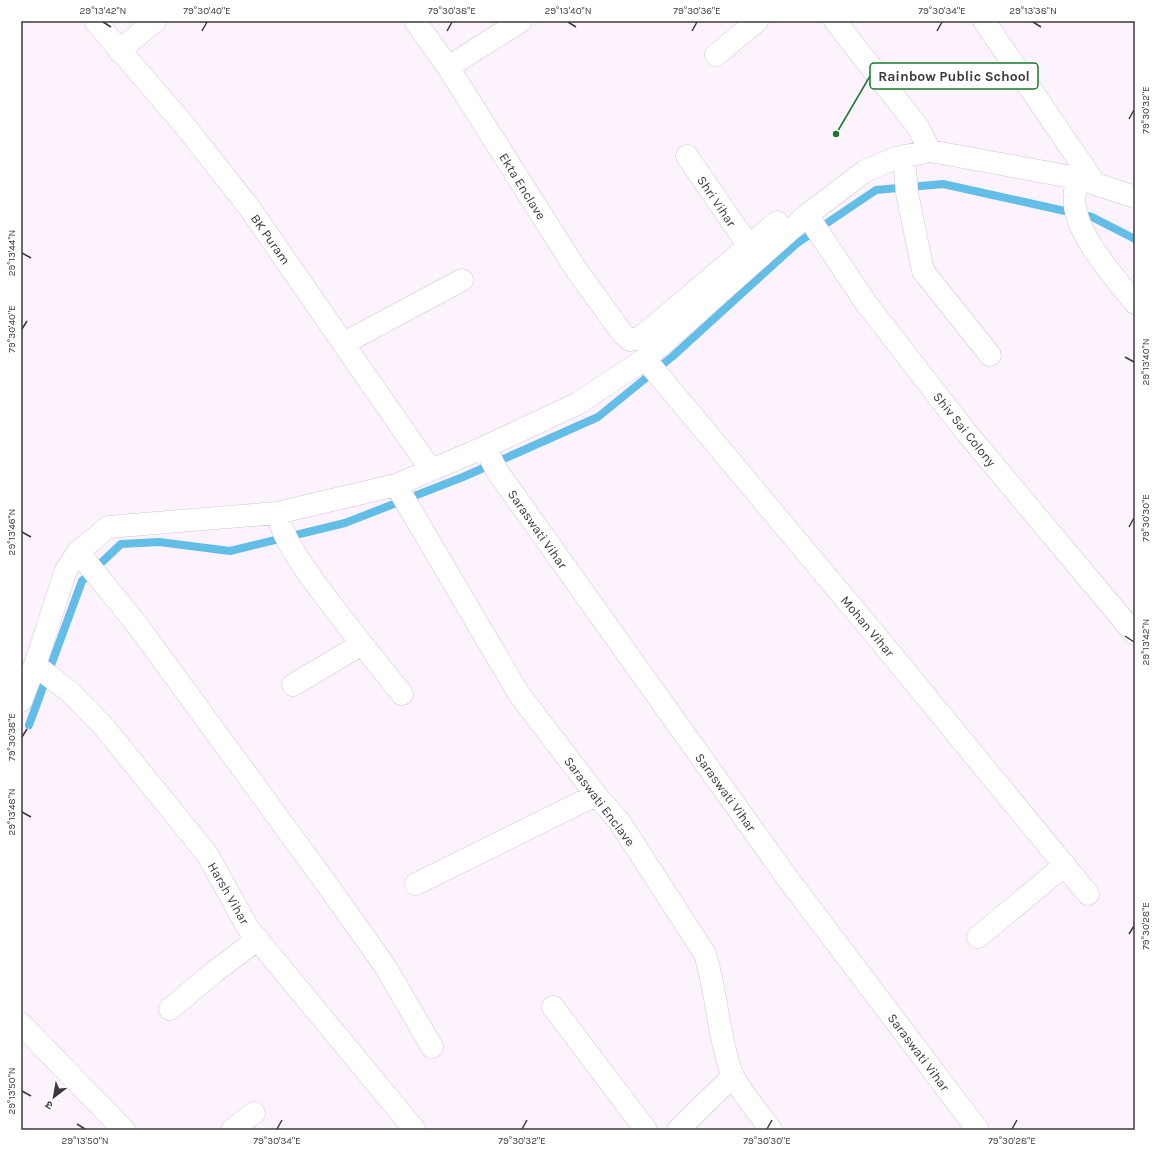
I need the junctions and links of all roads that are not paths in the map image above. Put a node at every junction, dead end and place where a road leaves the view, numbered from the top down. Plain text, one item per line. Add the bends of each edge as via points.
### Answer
1 (95, 21) edge
2 (155, 21) edge
3 (415, 21) edge
4 (521, 21) edge
5 (757, 21) edge
6 (835, 21) edge
7 (984, 21) edge
8 (119, 51) junction
9 (716, 55) dead end
10 (448, 67) junction
11 (930, 152) junction
12 (687, 156) dead end
13 (904, 156) junction
14 (1085, 180) junction
15 (1135, 197) edge
16 (826, 200) junction
17 (813, 224) junction
18 (748, 245) junction
19 (462, 280) dead end
20 (1135, 303) edge
21 (344, 344) junction
22 (990, 355) dead end
23 (652, 369) junction
24 (490, 458) junction
25 (431, 470) junction
26 (402, 496) junction
27 (279, 521) junction
28 (88, 564) junction
29 (1135, 634) edge
30 (362, 644) junction
31 (38, 668) junction
32 (293, 685) dead end
33 (402, 694) dead end
34 (21, 701) edge
35 (596, 795) junction
36 (1065, 865) junction
37 (416, 884) dead end
38 (1088, 894) dead end
39 (978, 937) dead end
40 (258, 939) junction
41 (553, 1007) dead end
42 (170, 1009) dead end
43 (21, 1024) edge
44 (432, 1047) dead end
45 (733, 1076) junction
46 (254, 1112) dead end
47 (124, 1130) edge
48 (232, 1130) edge
49 (415, 1130) edge
50 (646, 1130) edge
51 (678, 1130) edge
52 (771, 1130) edge
53 (978, 1130) edge

1 - 8 street, BK Puram
2 - 8 street
3 - 10 street, Ekta Enclave
4 - 10 street
5 - 9 street
6 - 11 street via 918,127
7 - 14 street
8 - 21 street, BK Puram via 185,126 248,206
10 - 18 street, Ekta Enclave via 578,271 630,340 640,338
11 - 13 street
11 - 14 street
12 - 18 street, Shri Vihar
13 - 16 street via 865,171
13 - 22 street via 907,187 923,271
14 - 15 street
14 - 20 street via 1076,211 1101,261
16 - 17 street
16 - 18 street via 794,209
17 - 23 street
17 - 29 street, Shiv Sai Colony via 866,303 966,432
19 - 21 street
21 - 25 street, BK Puram
23 - 24 street via 577,404
23 - 36 street, Mohan Vihar
24 - 25 street
24 - 53 street, Saraswati Vihar via 788,879
25 - 26 street
26 - 27 street
26 - 35 street, Saraswati Enclave via 519,694
27 - 28 street via 108,527
27 - 30 street via 293,551
28 - 31 street via 66,570
28 - 44 street via 140,628 326,883 385,966
30 - 32 street
30 - 33 street
31 - 34 street
31 - 40 street, Harsh Vihar via 70,692 104,727 207,854 248,928
35 - 37 street
35 - 45 street, Saraswati Enclave via 619,821 705,954
36 - 38 street, Mohan Vihar
36 - 39 street
40 - 42 street
40 - 49 street, Harsh Vihar
41 - 50 street
43 - 47 street
45 - 51 street
45 - 52 street, Saraswati Enclave
46 - 48 street

